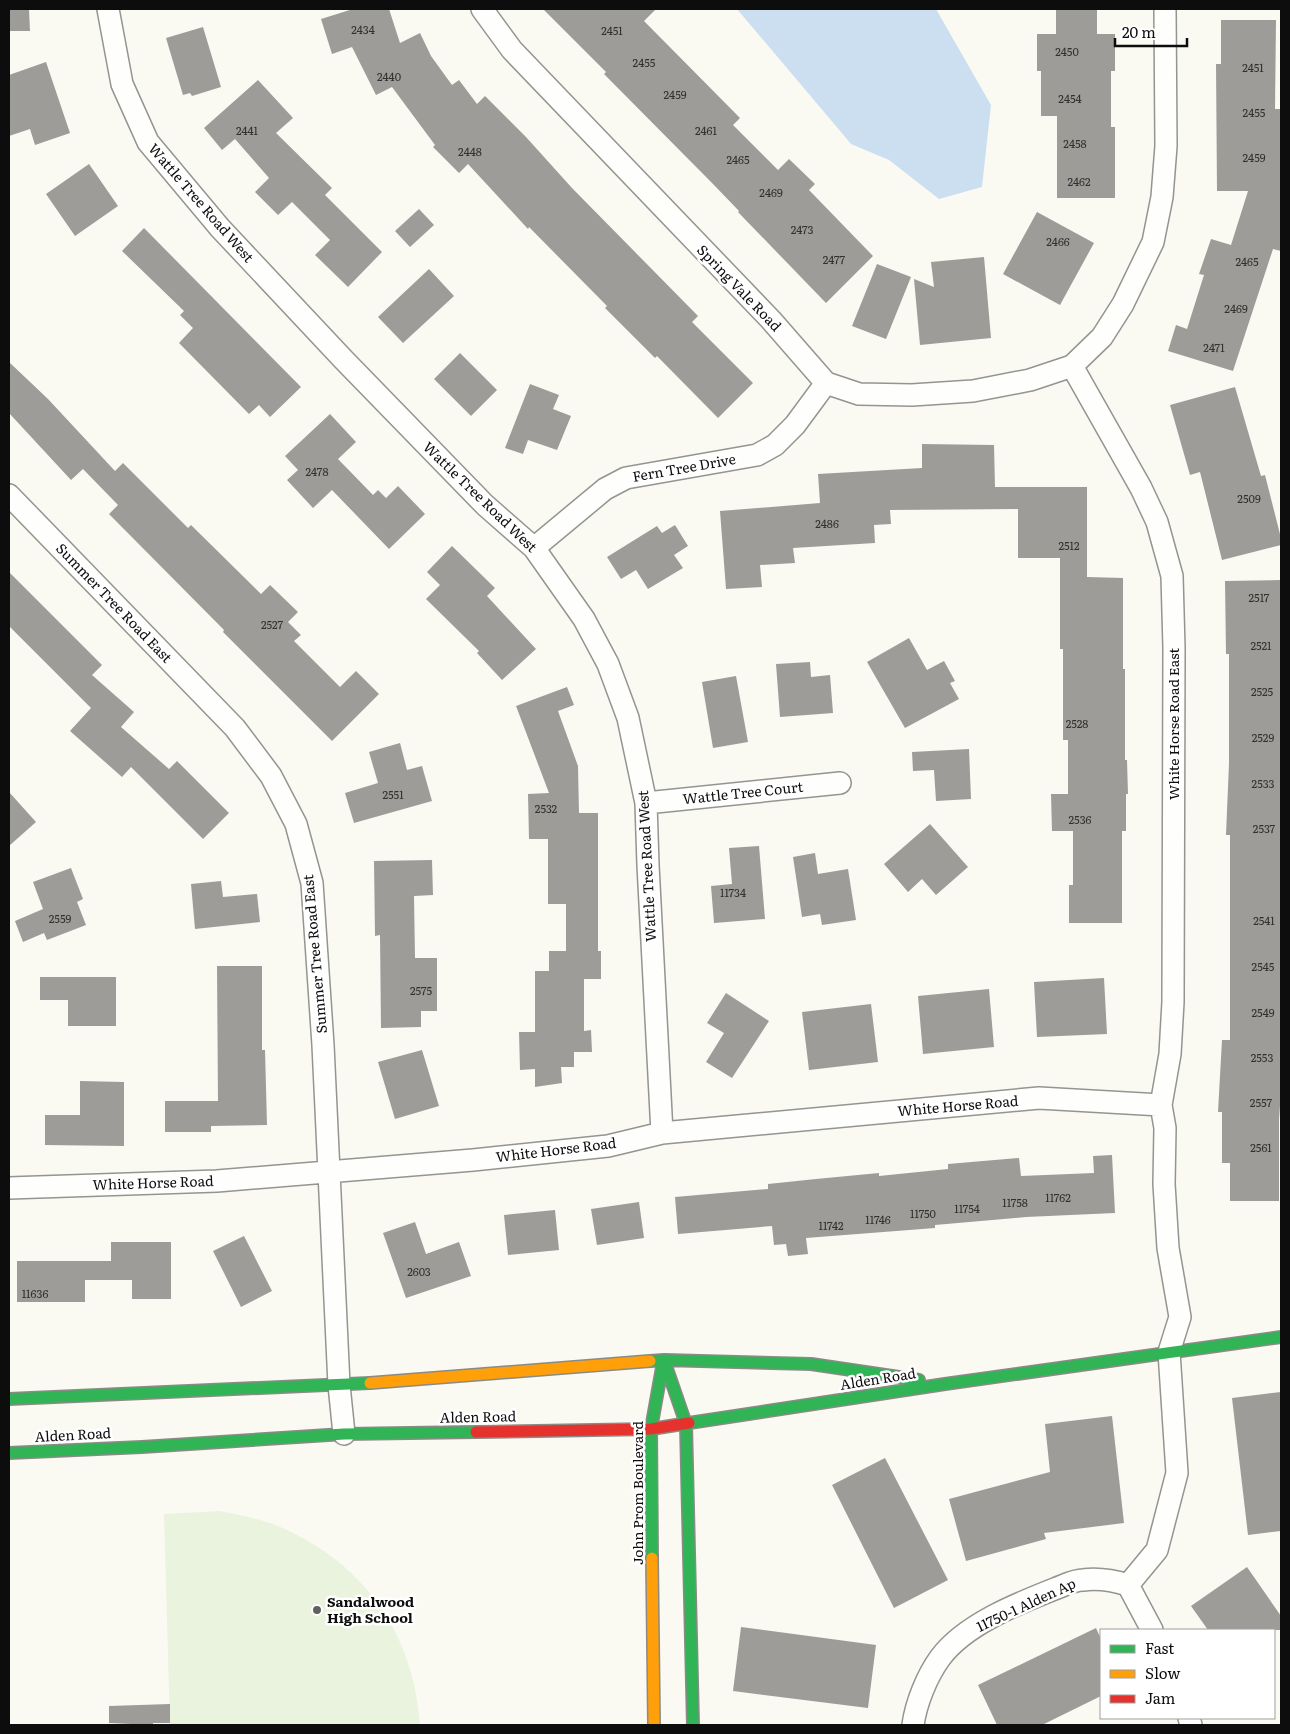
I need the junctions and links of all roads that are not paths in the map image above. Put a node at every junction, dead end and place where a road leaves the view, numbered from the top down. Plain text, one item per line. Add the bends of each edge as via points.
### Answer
1 (108, 9) edge
2 (482, 9) edge
3 (1165, 9) edge
4 (1072, 366) junction
5 (826, 384) junction
6 (9, 495) edge
7 (534, 548) junction
8 (840, 783) dead end
9 (646, 803) junction
10 (1161, 1104) junction
11 (662, 1132) junction
12 (330, 1172) junction
13 (9, 1188) edge
14 (1281, 1337) edge
15 (1170, 1352) junction
16 (664, 1360) junction
17 (945, 1384) junction
18 (340, 1385) junction
19 (9, 1399) edge
20 (686, 1424) junction
21 (651, 1429) junction
22 (344, 1434) junction
23 (9, 1453) edge
24 (1128, 1585) junction
25 (1151, 1629) edge
26 (654, 1725) edge
27 (694, 1725) edge
28 (913, 1725) edge

1 - 7 street, Wattle Tree Road West via 122,84 148,142 220,228 343,359 485,505
2 - 5 street, Spring Vale Road via 512,50 771,320
3 - 4 street via 1166,146 1162,198 1153,242 1123,304 1102,337
4 - 5 street via 1030,380 973,391 859,394
4 - 10 street, White Horse Road East via 1141,488 1157,522 1172,576 1173,1002 1170,1054
5 - 7 street, Fern Tree Drive via 775,445 756,455 626,478 605,489
6 - 12 street, Summer Tree Road East via 235,728 271,776 296,824 312,883
7 - 9 street, Wattle Tree Road West via 584,619 608,664 628,718
8 - 9 street, Wattle Tree Court
9 - 11 street, Wattle Tree Road West
10 - 11 street, White Horse Road via 1039,1098
10 - 15 street, White Horse Road East via 1168,1248 1180,1316
11 - 12 street, White Horse Road via 608,1146
12 - 13 street, White Horse Road via 217,1181
12 - 18 street, Summer Tree Road East
14 - 15 street, Alden Road
15 - 17 street, Alden Road
15 - 24 street via 1177,1473 1157,1550
16 - 17 street, Alden Road via 811,1364
16 - 18 street, Alden Road
16 - 20 street
16 - 21 street, John Prom Boulevard
17 - 20 street, Alden Road
18 - 19 street, Alden Road
18 - 22 street, Summer Tree Road East
20 - 21 street, Alden Road
20 - 27 street
21 - 22 street, Alden Road
21 - 26 street, John Prom Boulevard
22 - 23 street, Alden Road
24 - 25 street
24 - 28 street, 11750-1 Alden Ap via 1110,1580 1080,1580 991,1618 962,1636 940,1658 928,1679

